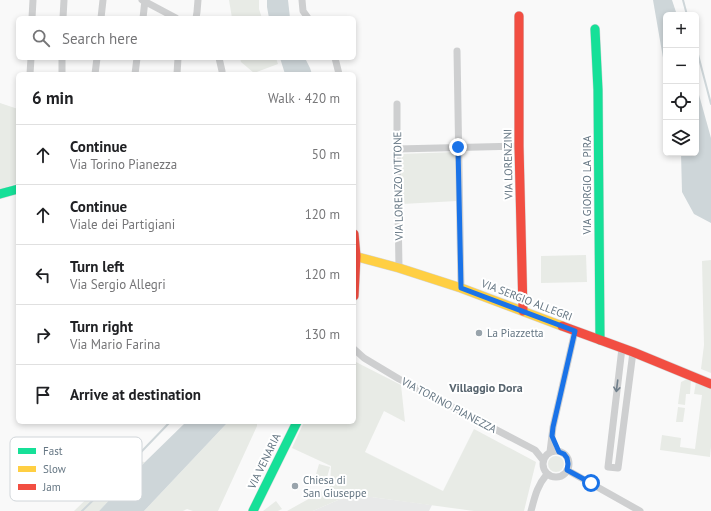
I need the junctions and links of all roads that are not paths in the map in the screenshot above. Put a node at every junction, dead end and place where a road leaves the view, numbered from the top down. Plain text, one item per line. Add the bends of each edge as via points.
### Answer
1 (33, 0) edge
2 (64, 0) edge
3 (103, 0) edge
4 (198, 0) edge
5 (302, 0) edge
6 (144, 1) edge
7 (32, 16) edge
8 (64, 16) edge
9 (101, 16) edge
10 (143, 16) edge
11 (172, 16) edge
12 (196, 16) edge
13 (307, 16) edge
14 (519, 16) dead end
15 (595, 29) dead end
16 (457, 51) dead end
17 (31, 60) edge
18 (62, 60) edge
19 (97, 60) edge
20 (137, 60) edge
21 (178, 60) edge
22 (219, 60) edge
23 (336, 60) edge
24 (30, 72) edge
25 (62, 72) edge
26 (95, 72) edge
27 (135, 72) edge
28 (177, 72) edge
29 (222, 72) edge
30 (338, 72) edge
31 (397, 104) dead end
32 (519, 146) junction
33 (458, 147) junction
34 (397, 149) junction
35 (16, 190) edge
36 (0, 194) edge
37 (356, 256) edge
38 (399, 268) junction
39 (461, 288) junction
40 (523, 311) junction
41 (575, 331) junction
42 (600, 340) junction
43 (622, 348) junction
44 (356, 352) edge
45 (633, 352) junction
46 (711, 384) edge
47 (296, 424) edge
48 (552, 436) junction
49 (550, 452) junction
50 (559, 452) junction
51 (543, 460) junction
52 (567, 470) junction
53 (548, 474) junction
54 (253, 511) edge
55 (532, 511) edge
56 (640, 511) edge

1 - 7 street
2 - 8 street
3 - 9 street
4 - 12 street
5 - 13 street via 303,11
6 - 10 street
6 - 11 street
14 - 32 street, VIA LORENZINI
15 - 42 street, VIA GIORGIO LA PIRA via 598,90
16 - 33 street
17 - 24 street
18 - 25 street
19 - 26 street
20 - 27 street
21 - 28 street
22 - 29 street
23 - 30 street
31 - 34 street, VIA LORENZO VITTONE
32 - 33 street
32 - 40 street, VIA LORENZINI
33 - 34 street
33 - 39 street
34 - 38 street, VIA LORENZO VITTONE
35 - 36 street
37 - 38 street, VIA SERGIO ALLEGRI
38 - 39 street, VIA SERGIO ALLEGRI
39 - 40 street, VIA SERGIO ALLEGRI
40 - 41 street, VIA SERGIO ALLEGRI
41 - 42 street, VIA SERGIO ALLEGRI
41 - 48 street
42 - 43 street, VIA SERGIO ALLEGRI
43 - 45 street, VIA SERGIO ALLEGRI
43 -> 45 street via 608,467 618,468
44 - 51 street, VIA TORINO PIANEZZA via 399,379 535,450
45 - 46 street, VIA SERGIO ALLEGRI
47 - 54 street, VIA VENARIA
48 - 49 street
48 - 50 street
49 - 50 street
49 - 51 street
50 - 52 street via 567,458
51 - 53 street, VIA TORINO PIANEZZA via 544,470
52 - 53 street via 558,476
52 - 56 street
53 - 55 street via 538,487

